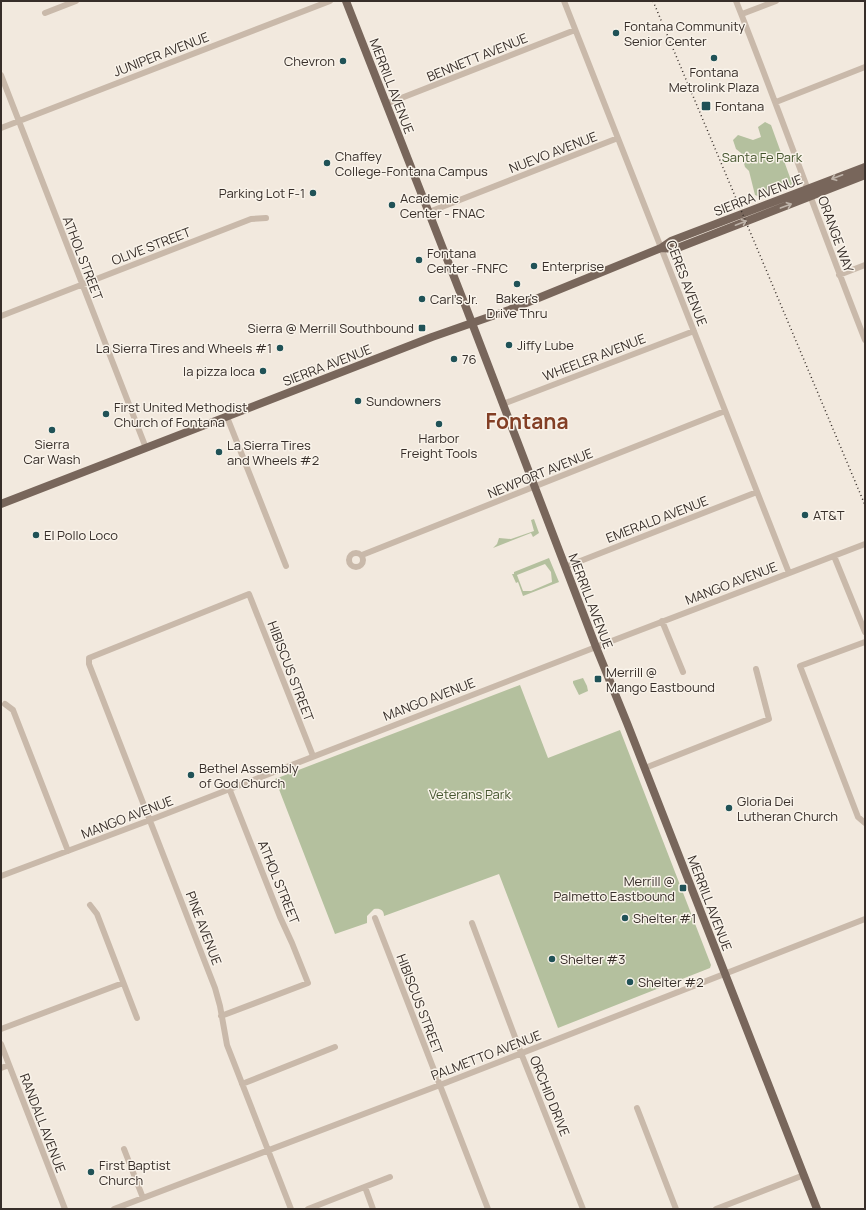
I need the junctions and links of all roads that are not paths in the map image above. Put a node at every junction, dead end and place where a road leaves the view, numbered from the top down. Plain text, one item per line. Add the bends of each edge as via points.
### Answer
1 (76, 1) edge
2 (330, 1) edge
3 (346, 1) edge
4 (564, 1) edge
5 (736, 1) edge
6 (776, 1) edge
7 (45, 13) dead end
8 (742, 14) junction
9 (576, 30) junction
10 (865, 67) edge
11 (1, 75) edge
12 (776, 102) junction
13 (386, 104) junction
14 (19, 121) junction
15 (1, 128) edge
16 (618, 138) junction
17 (865, 167) edge
18 (865, 175) edge
19 (810, 192) junction
20 (429, 212) junction
21 (266, 218) dead end
22 (661, 248) junction
23 (865, 265) edge
24 (839, 275) junction
25 (82, 284) junction
26 (1, 316) edge
27 (472, 323) junction
28 (694, 331) junction
29 (865, 340) edge
30 (503, 404) junction
31 (725, 411) junction
32 (227, 417) junction
33 (146, 448) junction
34 (534, 487) junction
35 (757, 492) junction
36 (1, 504) edge
37 (865, 544) edge
38 (362, 555) dead end
39 (834, 556) junction
40 (286, 566) dead end
41 (565, 567) junction
42 (789, 573) junction
43 (662, 621) junction
44 (865, 632) edge
45 (865, 642) edge
46 (596, 647) junction
47 (89, 658) joint
48 (756, 669) dead end
49 (683, 672) dead end
50 (5, 704) dead end
51 (313, 756) junction
52 (645, 768) junction
53 (230, 788) junction
54 (150, 820) junction
55 (865, 823) edge
56 (68, 851) junction
57 (1, 876) edge
58 (90, 905) dead end
59 (375, 918) dead end
60 (865, 918) edge
61 (472, 923) dead end
62 (724, 974) junction
63 (123, 983) junction
64 (222, 1016) junction
65 (137, 1018) dead end
66 (1, 1029) edge
67 (1, 1044) edge
68 (335, 1047) dead end
69 (521, 1053) junction
70 (9, 1065) junction
71 (1, 1068) edge
72 (242, 1084) junction
73 (440, 1085) junction
74 (637, 1108) dead end
75 (124, 1149) dead end
76 (268, 1150) junction
77 (804, 1175) junction
78 (390, 1177) dead end
79 (365, 1187) junction
80 (143, 1198) junction
81 (65, 1209) edge
82 (114, 1209) edge
83 (291, 1209) edge
84 (308, 1209) edge
85 (373, 1209) edge
86 (488, 1209) edge
87 (583, 1209) edge
88 (676, 1209) edge
89 (716, 1209) edge
90 (817, 1209) edge

1 - 7 street
2 - 14 street, JUNIPER AVENUE
3 - 13 main road, MERRILL AVENUE
4 - 9 street, CERES AVENUE
5 - 8 street, ORANGE WAY
6 - 8 street
8 - 12 street, ORANGE WAY
9 - 13 street, BENNETT AVENUE
9 - 16 street, CERES AVENUE
10 - 12 street
11 - 14 street, ATHOL STREET
12 - 19 street, ORANGE WAY
13 - 20 main road, MERRILL AVENUE
14 - 15 street, JUNIPER AVENUE
14 - 25 street, ATHOL STREET
16 - 20 street, NUEVO AVENUE
16 - 22 street, CERES AVENUE
17 -> 19 main road, SIERRA AVENUE
18 - 19 main road, SIERRA AVENUE
19 - 22 main road, SIERRA AVENUE via 671,241
19 - 24 street, ORANGE WAY
20 - 27 main road, MERRILL AVENUE
21 - 25 street, OLIVE STREET via 251,219
22 - 27 main road, SIERRA AVENUE
22 - 28 street, CERES AVENUE
23 - 24 street
24 - 29 street, ORANGE WAY
25 - 26 street, OLIVE STREET
25 - 33 street, ATHOL STREET
27 - 30 main road, MERRILL AVENUE
27 - 32 main road, SIERRA AVENUE
28 - 30 street, WHEELER AVENUE
28 - 31 street, CERES AVENUE
30 - 34 main road, MERRILL AVENUE
31 - 34 street, NEWPORT AVENUE
31 - 35 street, CERES AVENUE
32 - 33 main road, SIERRA AVENUE
32 - 40 street
33 - 36 main road, SIERRA AVENUE
34 - 38 street, NEWPORT AVENUE
34 - 41 main road, MERRILL AVENUE
35 - 41 street, EMERALD AVENUE
35 - 42 street, CERES AVENUE
37 - 39 street, MANGO AVENUE
39 - 42 street, MANGO AVENUE
39 - 44 street
41 - 46 main road, MERRILL AVENUE
42 - 43 street, MANGO AVENUE
43 - 46 street, MANGO AVENUE
43 - 49 street
45 - 55 street via 800,666 858,817
46 - 51 street, MANGO AVENUE
46 - 52 main road, MERRILL AVENUE
47 - 51 street, HIBISCUS STREET via 249,594
47 - 54 street, PINE AVENUE via 89,664
48 - 52 street via 769,719
50 - 56 street via 13,710
51 - 53 street, MANGO AVENUE
52 - 62 main road, MERRILL AVENUE
53 - 54 street, MANGO AVENUE
53 - 64 street, ATHOL STREET via 308,983
54 - 56 street, MANGO AVENUE
54 - 64 street, PINE AVENUE via 215,988
56 - 57 street, MANGO AVENUE
58 - 63 street via 96,914
59 - 73 street, HIBISCUS STREET
60 - 62 street, PALMETTO AVENUE
61 - 69 street, ORCHID DRIVE
62 - 69 street, PALMETTO AVENUE
62 - 77 main road, MERRILL AVENUE
63 - 65 street
63 - 66 street
64 - 72 street, PINE AVENUE via 227,1045
67 - 70 street, RANDALL AVENUE
68 - 72 street
69 - 73 street, PALMETTO AVENUE
69 - 87 street, ORCHID DRIVE
70 - 71 street
70 - 81 street, RANDALL AVENUE
72 - 76 street, PINE AVENUE
73 - 76 street, PALMETTO AVENUE
73 - 86 street, HIBISCUS STREET
74 - 88 street
75 - 80 street
76 - 80 street, PALMETTO AVENUE
76 - 83 street, PINE AVENUE
77 - 89 street
77 - 90 main road, MERRILL AVENUE
78 - 79 street
79 - 84 street
79 - 85 street
80 - 82 street, PALMETTO AVENUE

